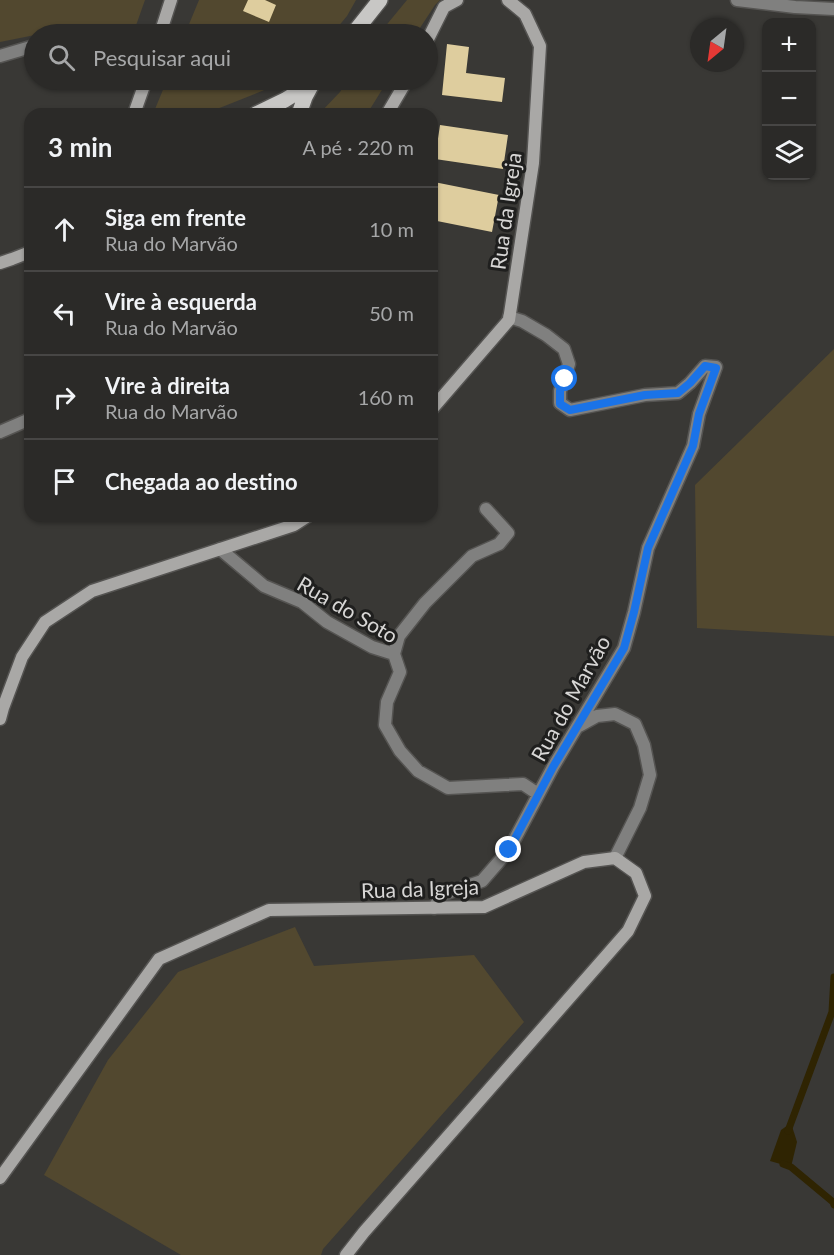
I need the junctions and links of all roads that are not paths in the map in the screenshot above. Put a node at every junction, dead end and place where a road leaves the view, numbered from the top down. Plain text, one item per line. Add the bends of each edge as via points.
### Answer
1 (171, 0) edge
2 (373, 0) edge
3 (380, 0) edge
4 (457, 0) edge
5 (508, 0) edge
6 (737, 0) edge
7 (834, 9) edge
8 (163, 24) edge
9 (360, 24) edge
10 (361, 24) edge
11 (436, 24) edge
12 (24, 49) edge
13 (0, 56) edge
14 (142, 90) edge
15 (301, 90) edge
16 (309, 90) edge
17 (401, 90) edge
18 (136, 108) edge
19 (268, 108) edge
20 (300, 108) edge
21 (391, 108) edge
22 (24, 254) edge
23 (0, 262) edge
24 (509, 317) junction
25 (438, 402) edge
26 (24, 422) edge
27 (0, 432) edge
28 (486, 509) dead end
29 (299, 522) edge
30 (220, 549) junction
31 (394, 654) junction
32 (0, 719) edge
33 (579, 726) junction
34 (538, 794) junction
35 (615, 858) junction
36 (434, 908) junction
37 (0, 1178) edge
38 (346, 1255) edge

1 - 8 street
2 - 9 main road
3 - 10 main road
4 - 11 street via 444,7
5 - 24 street, Rua da Igreja via 525,14 540,46 533,163
6 - 7 street
12 - 13 street
14 - 18 street
15 - 19 main road
16 - 20 main road
17 - 21 street
22 - 23 street
24 - 25 street, Rua da Igreja
24 - 33 street, Rua do Marvão via 546,334 564,349 569,364 560,404 570,410 645,395 678,393 705,366 716,368 699,414 693,446 648,548 624,648
26 - 27 street
28 - 31 street via 508,533 499,544 472,556 425,603 399,636
29 - 30 street
30 - 31 street, Rua do Soto via 264,586 302,602 327,622
30 - 32 street via 92,591 45,622 22,657
31 - 34 street, Rua do Soto via 400,672 387,702 384,725 418,771 448,788 523,784
33 - 34 street, Rua do Marvão
33 - 35 street via 597,716 615,714 635,724 647,756 650,775 640,808
34 - 36 street, Rua do Marvão via 509,850 482,881 441,895
35 - 36 street, Rua da Igreja via 585,862 484,908
35 - 38 street via 636,873 645,896 628,931
36 - 37 street, Rua da Igreja via 269,910 159,959

